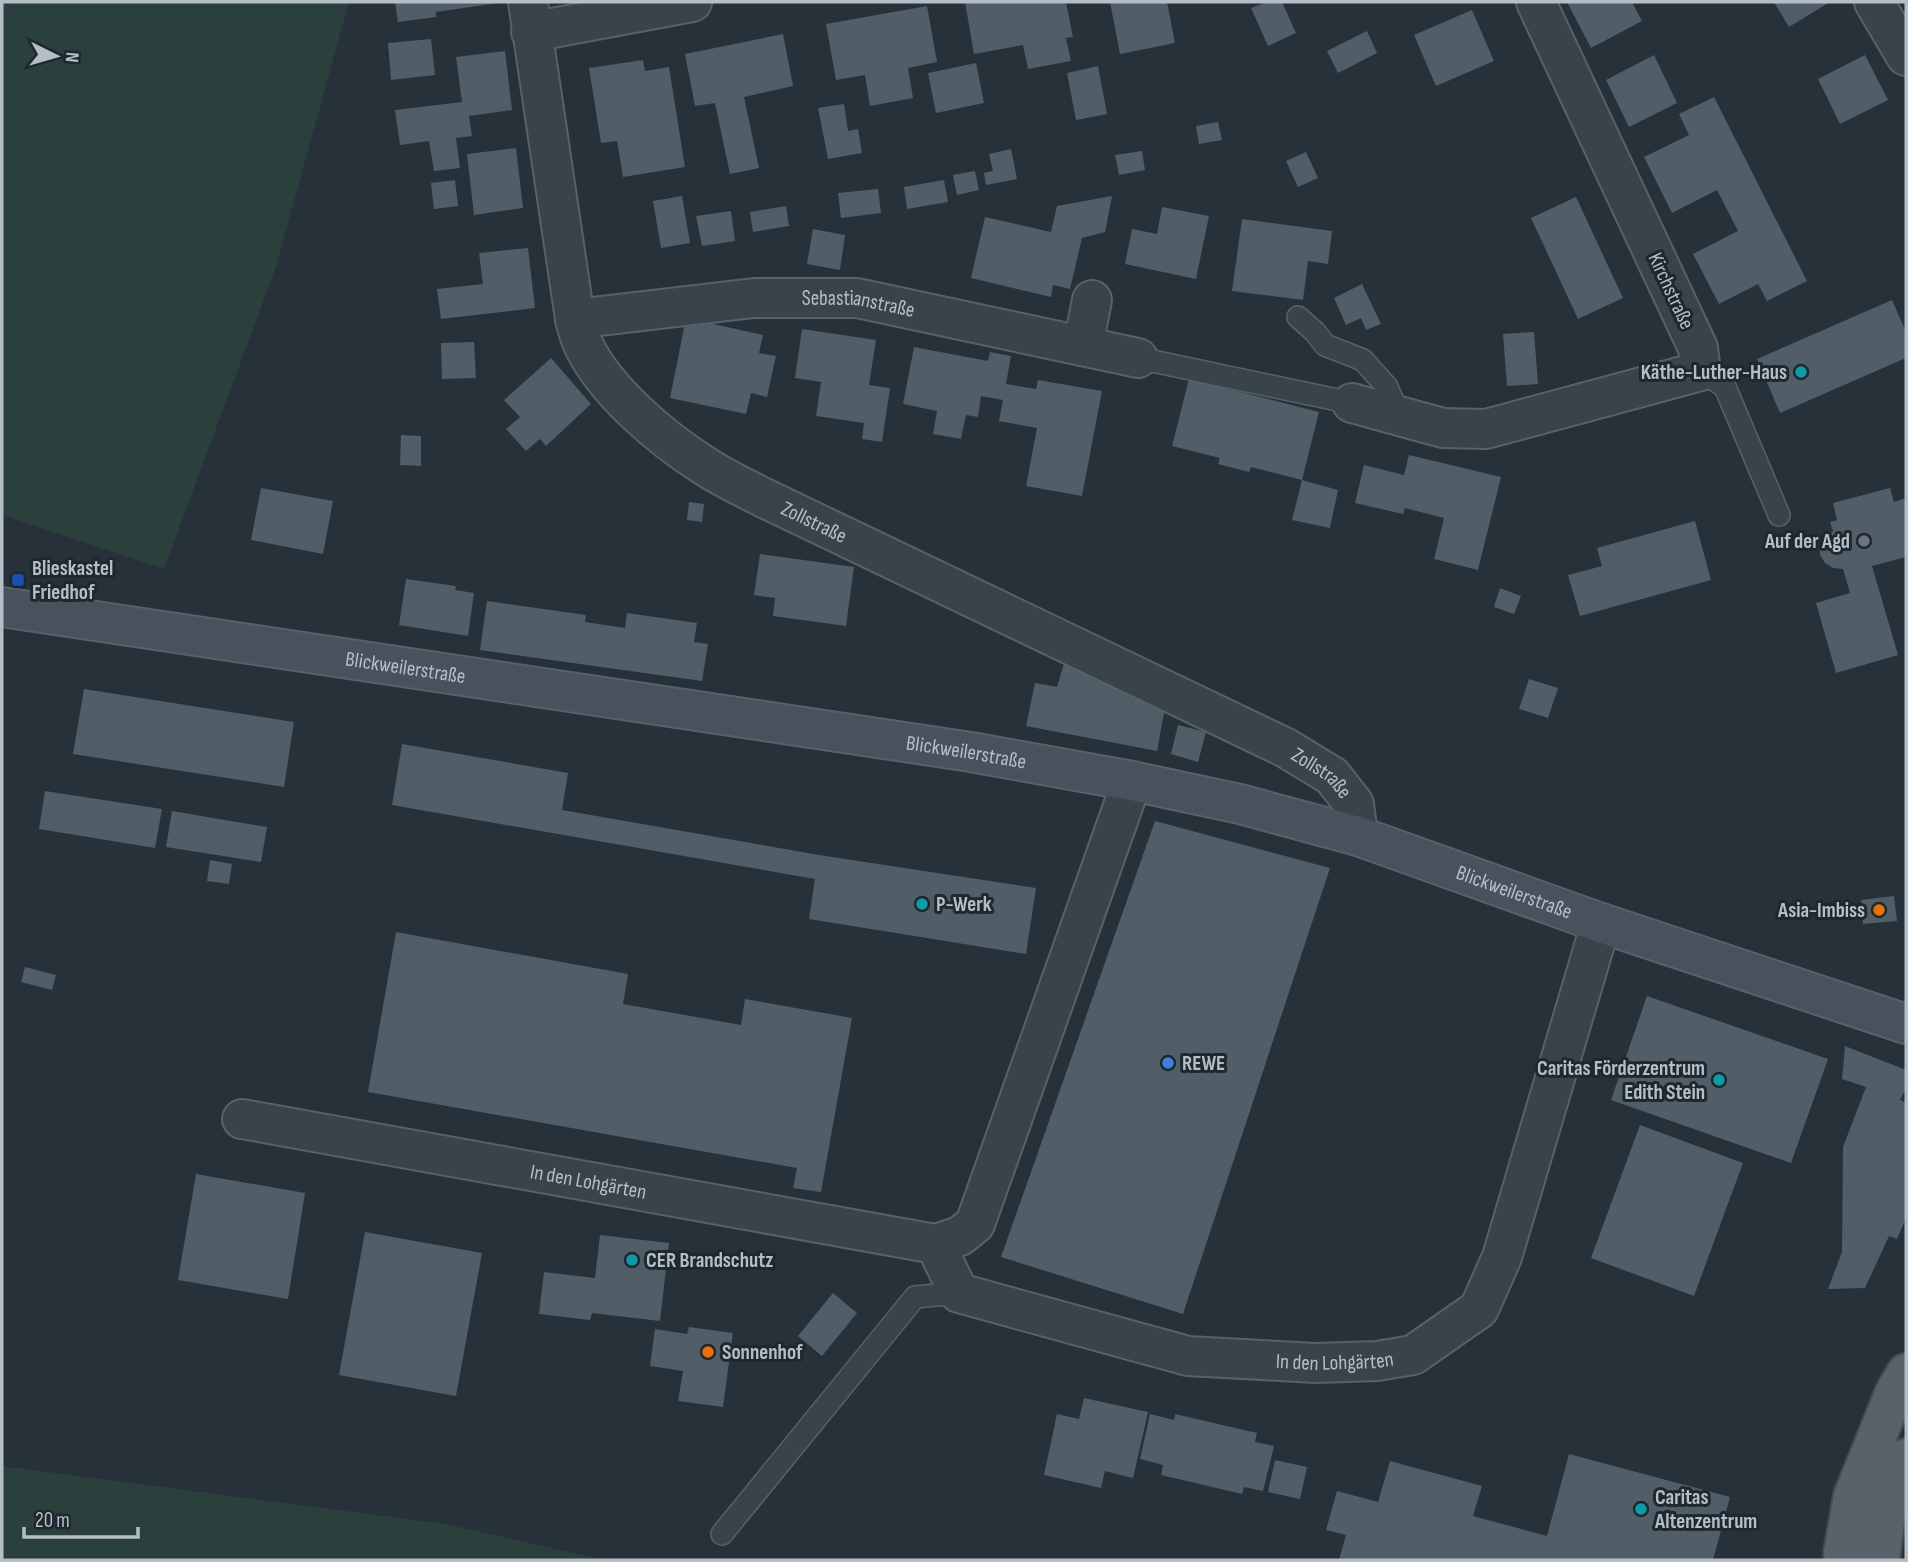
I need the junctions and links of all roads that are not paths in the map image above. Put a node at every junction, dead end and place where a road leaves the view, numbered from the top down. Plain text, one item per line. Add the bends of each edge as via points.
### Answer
1 (692, 2) edge
2 (1536, 2) edge
3 (1874, 2) edge
4 (530, 17) edge
5 (1906, 56) edge
6 (1092, 300) dead end
7 (1298, 317) dead end
8 (575, 319) junction
9 (1083, 346) junction
10 (1138, 358) joint
11 (1701, 371) junction
12 (1352, 403) joint
13 (1401, 418) junction
14 (1779, 515) dead end
15 (2, 607) edge
16 (1132, 781) junction
17 (1358, 836) junction
18 (1601, 923) junction
19 (1904, 1025) edge
20 (242, 1119) dead end
21 (935, 1244) junction
22 (959, 1293) junction
23 (1906, 1373) edge
24 (1906, 1458) edge
25 (722, 1534) dead end
26 (1866, 1559) edge

1 - 4 street
2 - 11 street, Kirchstraße via 1698,348
3 - 5 street
4 - 8 street, Zollstraße
6 - 9 street
7 - 13 lane via 1325,345 1363,360 1387,387
8 - 9 street, Sebastianstraße via 754,298 857,298
8 - 17 street, Zollstraße via 598,370 653,427 704,466 1286,748 1332,776 1354,804
9 - 10 street, Sebastianstraße
10 - 12 lane
11 - 13 street via 1486,429 1443,428
11 - 14 lane via 1725,387
12 - 13 street
15 - 16 street, Blickweilerstraße via 971,752
16 - 17 street, Blickweilerstraße
16 - 21 street via 975,1224 960,1236
17 - 18 street, Blickweilerstraße
18 - 19 street, Blickweilerstraße
18 - 22 street, In den Lohgärten via 1502,1258 1479,1309 1413,1355 1377,1362 1316,1363 1188,1356
20 - 21 street, In den Lohgärten
21 - 22 street
22 - 25 lane via 915,1297
23 - 26 main road via 1853,1496
24 - 26 main road

